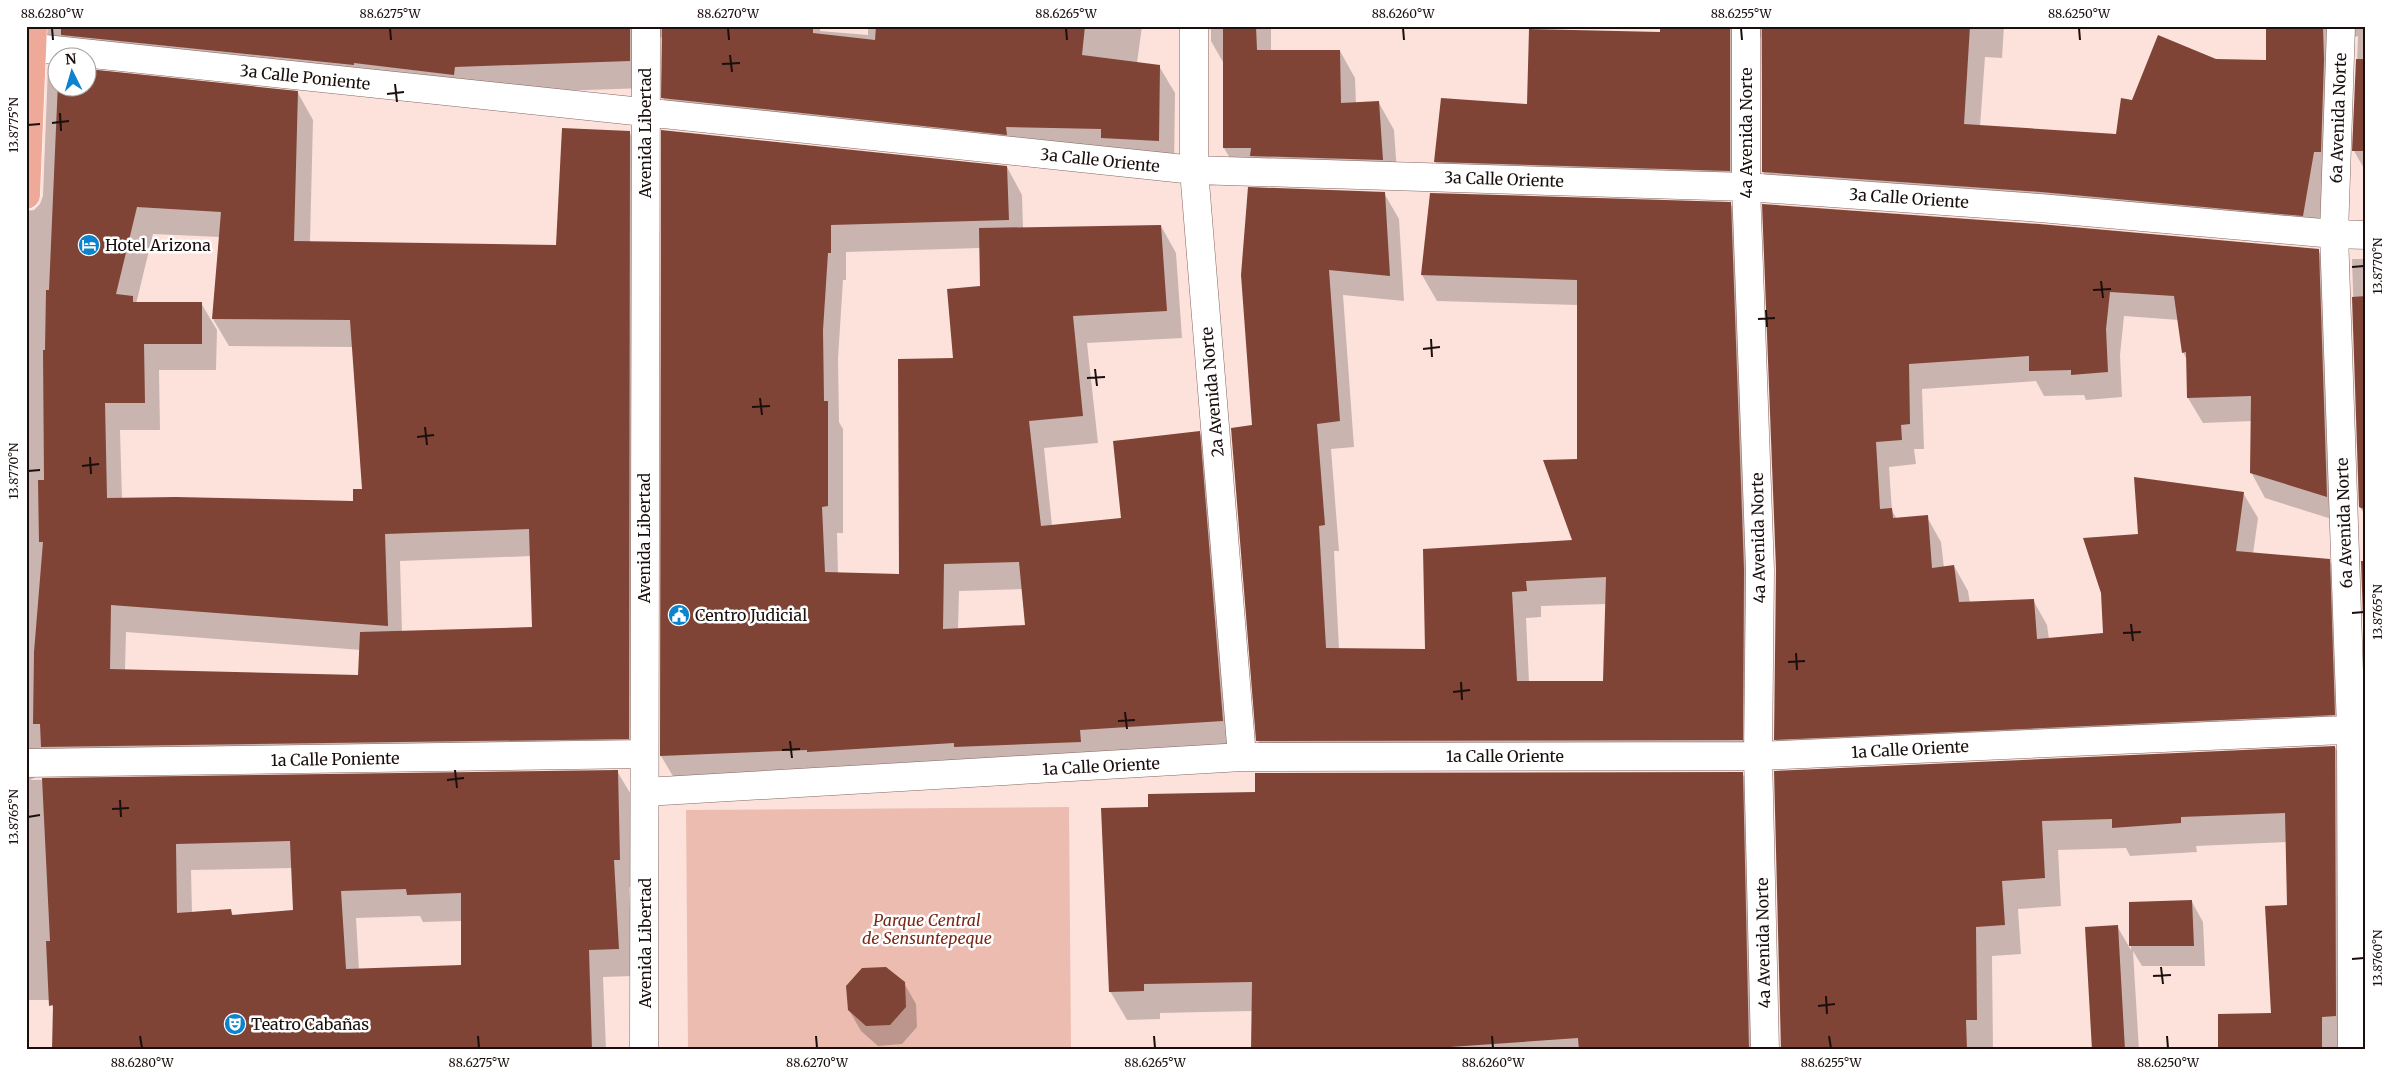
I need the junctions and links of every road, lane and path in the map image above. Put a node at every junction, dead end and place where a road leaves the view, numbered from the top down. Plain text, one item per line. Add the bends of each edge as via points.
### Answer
1 (646, 26) edge
2 (1194, 26) edge
3 (1746, 26) edge
4 (2341, 26) edge
5 (30, 41) edge
6 (644, 113) junction
7 (1194, 170) junction
8 (1746, 187) junction
9 (26, 195) edge
10 (2334, 234) junction
11 (2366, 235) edge
12 (2358, 729) edge
13 (644, 754) junction
14 (1758, 756) junction
15 (1242, 757) junction
16 (26, 763) edge
17 (645, 792) junction
18 (644, 1050) edge
19 (1765, 1050) edge
20 (2352, 1050) edge

1 - 6 street, Avenida Libertad
2 - 7 street, 2a Avenida Norte
3 - 8 street, 4a Avenida Norte
4 - 10 street, 6a Avenida Norte
5 - 6 street, 3a Calle Poniente
5 - 9 main road
6 - 7 street, 3a Calle Oriente
6 - 13 street, Avenida Libertad
7 - 8 street, 3a Calle Oriente
7 - 15 street, 2a Avenida Norte
8 - 10 street, 3a Calle Oriente
8 - 14 street, 4a Avenida Norte via 1760,570
10 - 11 street, 3a Calle Oriente
10 - 12 street, 6a Avenida Norte
12 - 14 street, 1a Calle Oriente
12 - 20 street, 6a Avenida Norte
13 - 16 street, 1a Calle Poniente
13 - 17 street, Avenida Libertad
14 - 15 street, 1a Calle Oriente
14 - 19 street, 4a Avenida Norte
15 - 17 street, 1a Calle Oriente
17 - 18 street, Avenida Libertad

